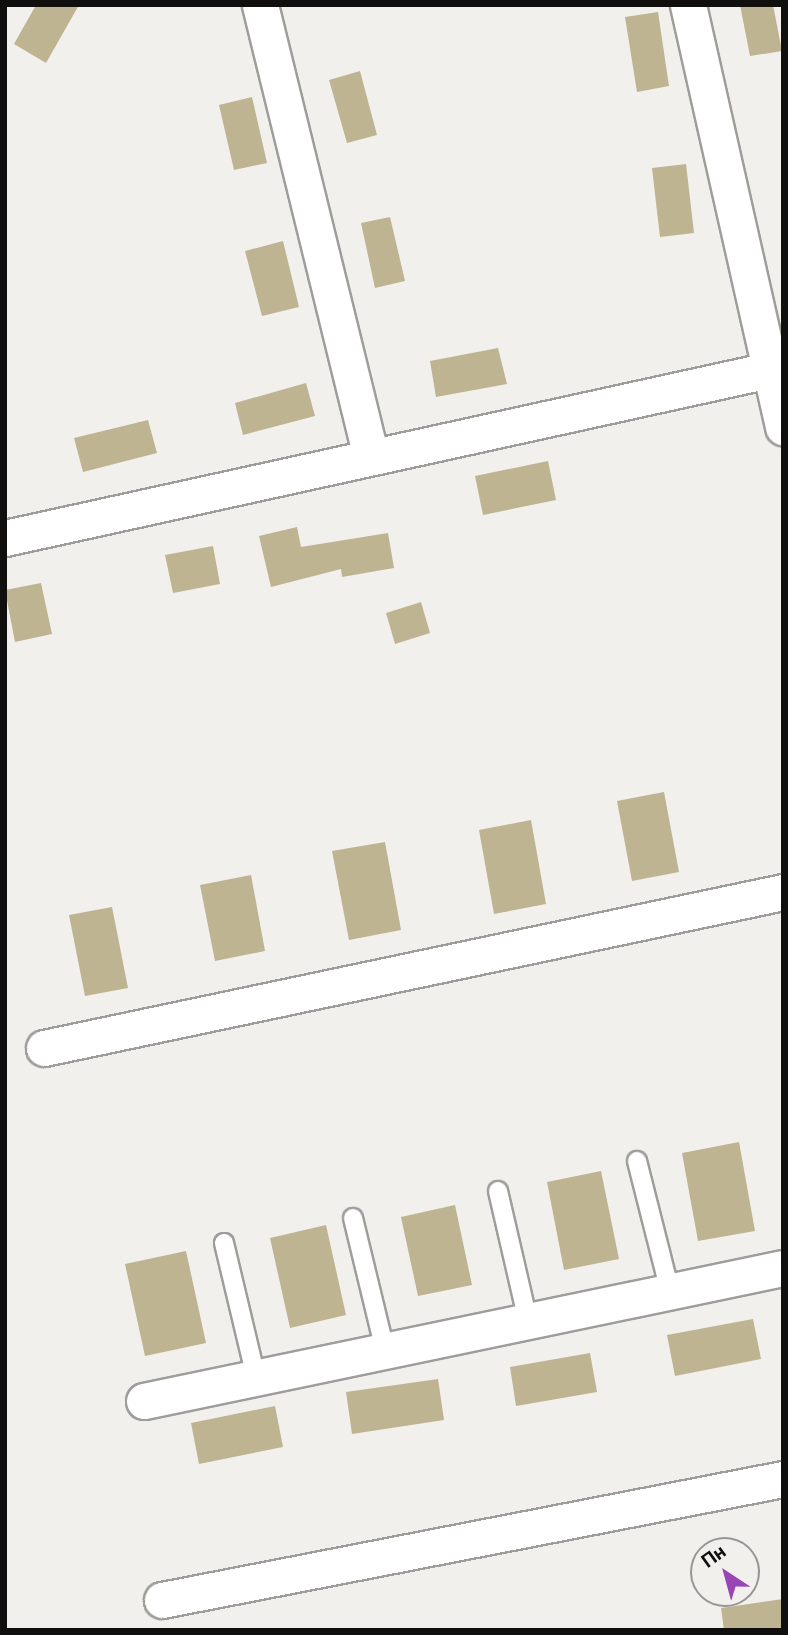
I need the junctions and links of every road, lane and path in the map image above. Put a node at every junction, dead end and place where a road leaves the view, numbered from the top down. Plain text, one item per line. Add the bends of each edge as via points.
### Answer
1 (260, 5) edge
2 (688, 5) edge
3 (777, 368) edge
4 (783, 427) edge
5 (370, 457) junction
6 (5, 538) edge
7 (783, 892) edge
8 (44, 1048) dead end
9 (637, 1161) dead end
10 (498, 1191) dead end
11 (353, 1218) dead end
12 (224, 1243) dead end
13 (783, 1268) edge
14 (670, 1291) junction
15 (528, 1321) junction
16 (385, 1350) junction
17 (256, 1377) junction
18 (144, 1401) dead end
19 (783, 1479) edge
20 (162, 1600) dead end

1 - 5 street
2 - 3 street
3 - 4 street
3 - 5 street
5 - 6 street
7 - 8 street
9 - 14 lane
10 - 15 lane
11 - 16 lane
12 - 17 lane
13 - 14 street
14 - 15 street
15 - 16 street
16 - 17 street
17 - 18 street
19 - 20 street

